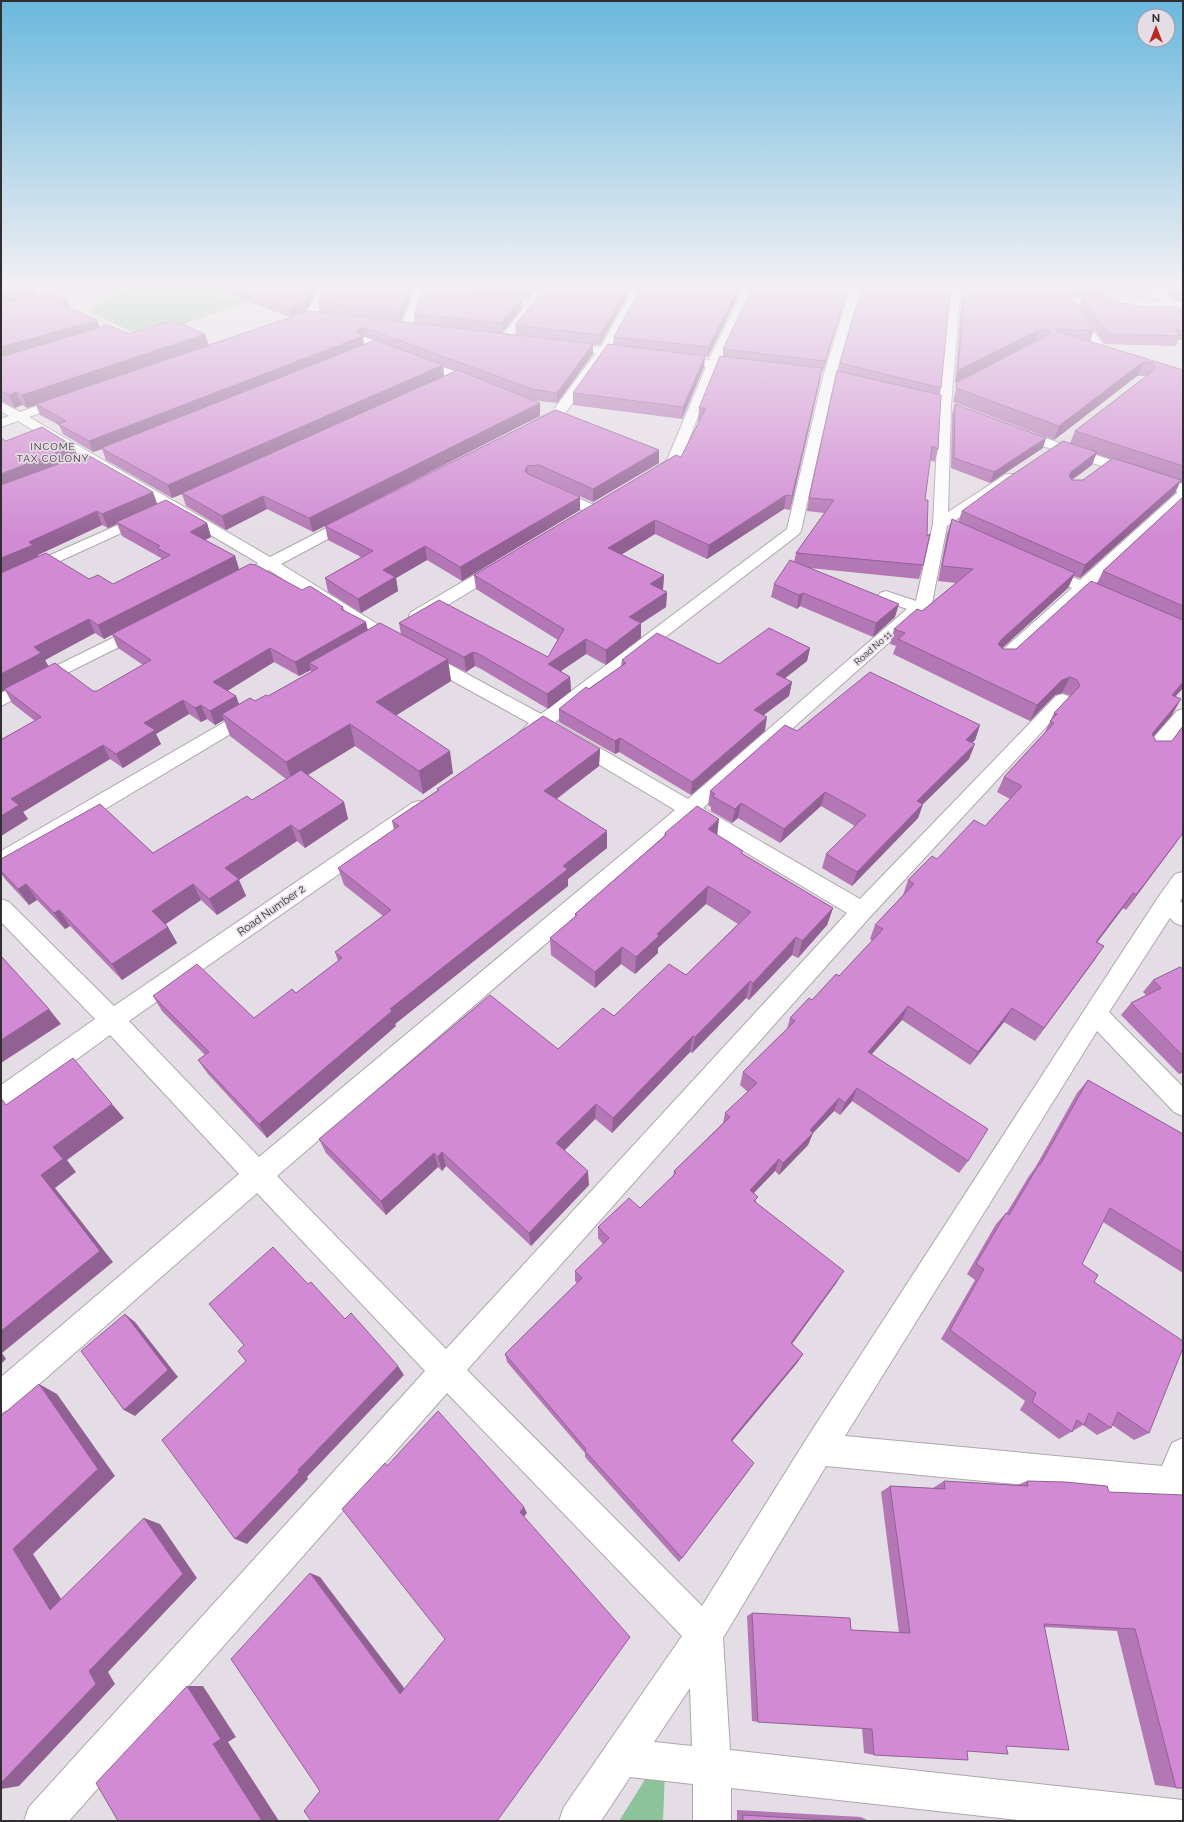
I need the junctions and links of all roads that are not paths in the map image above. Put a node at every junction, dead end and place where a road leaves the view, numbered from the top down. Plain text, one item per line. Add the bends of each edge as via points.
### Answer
1 (437, 369) edge
2 (588, 369) edge
3 (711, 369) edge
4 (832, 369) edge
5 (950, 369) edge
6 (814, 376) edge
7 (458, 377) junction
8 (829, 378) junction
9 (844, 381) edge
10 (444, 383) edge
11 (959, 387) edge
12 (494, 390) edge
13 (78, 396) edge
14 (946, 403) junction
15 (1, 406) edge
16 (550, 412) junction
17 (18, 416) junction
18 (572, 421) edge
19 (1, 422) edge
20 (1006, 428) edge
21 (522, 433) edge
22 (1069, 437) dead end
23 (1056, 447) junction
24 (108, 453) edge
25 (1044, 455) edge
26 (658, 456) edge
27 (93, 459) junction
28 (673, 462) junction
29 (1106, 463) junction
30 (79, 465) edge
31 (1024, 468) edge
32 (1094, 472) edge
33 (640, 482) edge
34 (542, 486) edge
35 (1183, 489) edge
36 (1183, 495) edge
37 (185, 499) edge
38 (607, 502) edge
39 (171, 505) junction
40 (594, 510) junction
41 (368, 512) edge
42 (577, 520) edge
43 (947, 527) junction
44 (512, 559) edge
45 (269, 563) junction
46 (1032, 565) edge
47 (246, 575) edge
48 (1, 583) edge
49 (1082, 587) junction
50 (886, 596) dead end
51 (1125, 606) edge
52 (919, 608) junction
53 (155, 622) edge
54 (396, 629) junction
55 (364, 648) edge
56 (1003, 659) edge
57 (1, 700) edge
58 (1062, 700) dead end
59 (268, 704) edge
60 (1183, 715) edge
61 (543, 723) junction
62 (510, 746) edge
63 (1154, 750) edge
64 (438, 795) edge
65 (689, 809) junction
66 (1, 862) edge
67 (1178, 900) edge
68 (1, 908) edge
69 (862, 911) junction
70 (1095, 1013) junction
71 (112, 1020) junction
72 (1, 1100) edge
73 (1183, 1104) edge
74 (258, 1176) junction
75 (446, 1371) junction
76 (1, 1397) edge
77 (818, 1449) junction
78 (1183, 1454) edge
79 (1177, 1484) edge
80 (705, 1634) junction
81 (621, 1757) junction
82 (712, 1768) junction
83 (1046, 1813) edge
84 (1183, 1819) edge
85 (43, 1821) edge
86 (578, 1821) edge
87 (712, 1821) edge

1 - 7 street
2 - 16 street
3 - 28 street
4 - 8 street
5 - 14 street, Road No 11
6 - 8 street
7 - 10 street
7 - 12 street
8 - 9 street
8 - 61 street via 794,531
11 - 14 street
13 - 17 street
14 - 43 street, Road No 11
15 - 17 street
16 - 18 street
16 - 21 street
17 - 19 street
17 - 27 street
20 - 23 street
22 - 23 street
23 - 25 street
23 - 29 street
24 - 27 street
26 - 28 street
27 - 30 street
27 - 39 street
28 - 33 street
29 - 32 street
29 - 35 street
31 - 43 street
34 - 40 street
36 - 49 street
37 - 39 street
38 - 40 street
39 - 45 street
39 - 48 street
40 - 42 street
41 - 45 street
43 - 52 street, Road No 11 via 924,603
44 - 54 street
45 - 47 street
45 - 54 street
46 - 49 street
49 - 51 street
49 - 56 street
50 - 52 street
52 - 65 street, Road No 11
53 - 57 street
54 - 55 street
54 - 61 street
58 - 69 street
59 - 66 street
60 - 63 street
61 - 62 street
61 - 65 street
64 - 71 street, Road Number 2
65 - 69 street
65 - 74 street, Road No 11
67 - 70 street
68 - 71 street
69 - 75 street
70 - 73 street
70 - 77 street
71 - 72 street, Road Number 2
71 - 74 street
74 - 75 street
74 - 76 street, Road No 11
75 - 80 street
75 - 85 street
77 - 79 street
77 - 80 street
78 - 79 street
80 - 81 street
80 - 82 street
81 - 82 street
81 - 86 street
82 - 83 street
82 - 87 street
83 - 84 street

